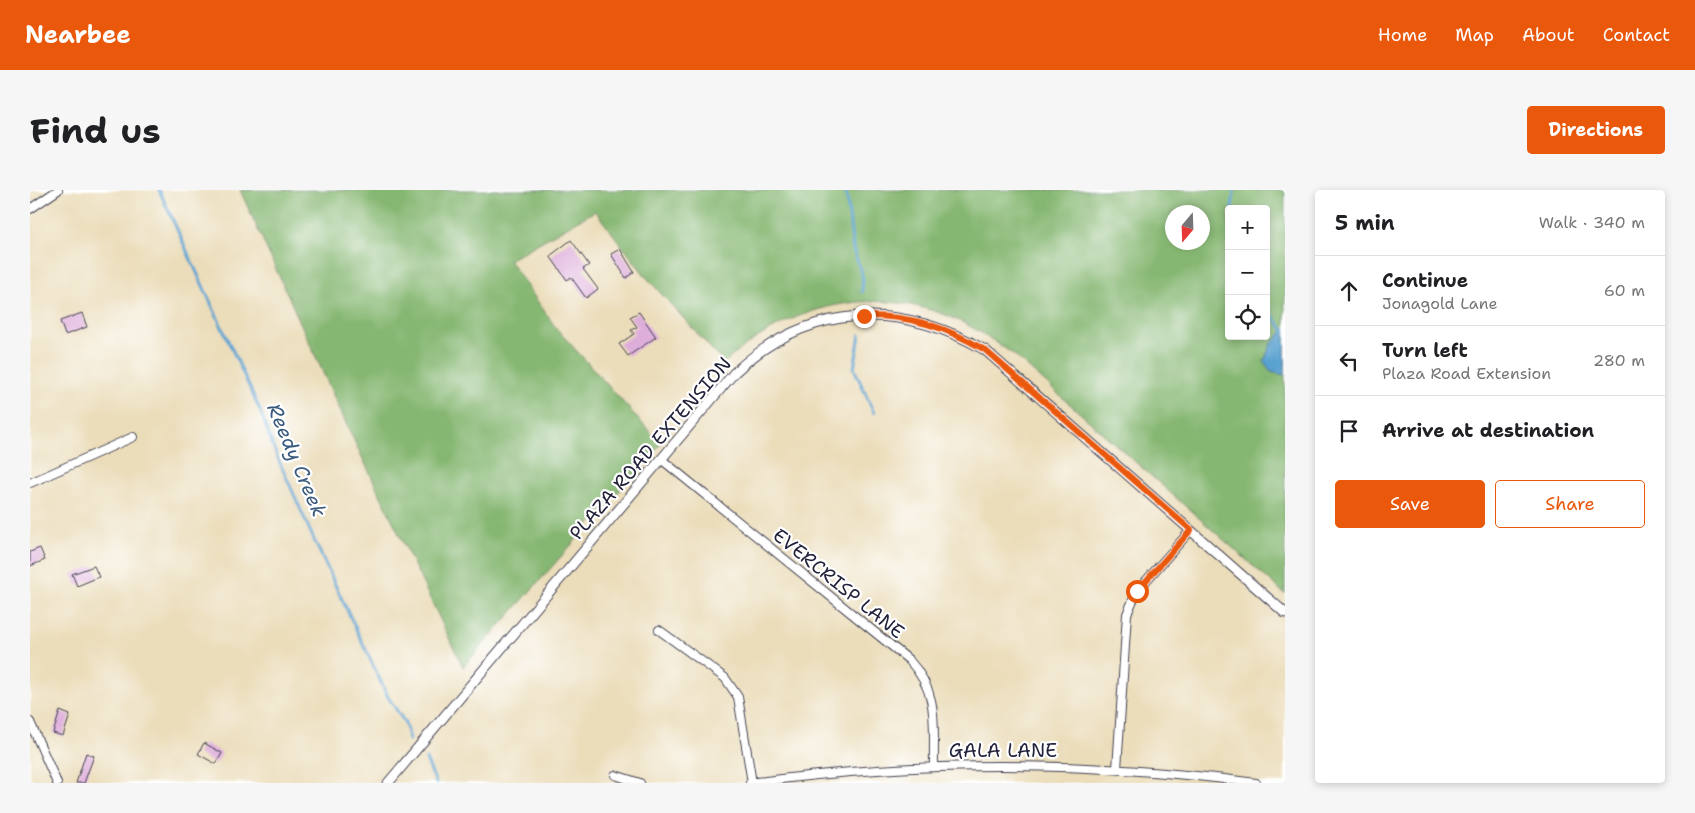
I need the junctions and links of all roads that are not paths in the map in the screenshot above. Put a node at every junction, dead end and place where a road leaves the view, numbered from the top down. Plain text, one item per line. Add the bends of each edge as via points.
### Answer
1 (58, 190) edge
2 (30, 209) edge
3 (133, 438) dead end
4 (661, 459) junction
5 (30, 483) edge
6 (1191, 530) junction
7 (1285, 613) edge
8 (659, 630) dead end
9 (30, 722) edge
10 (934, 766) junction
11 (1117, 768) junction
12 (615, 775) dead end
13 (57, 783) edge
14 (388, 783) edge
15 (640, 783) edge
16 (751, 783) edge
17 (1256, 783) edge

1 - 2 street
3 - 5 street
4 - 6 street, PLAZA ROAD EXTENSION via 734,373 779,339 837,318 906,318 947,330 985,350
4 - 10 street, EVERCRISP LANE via 920,672 928,686 933,708
4 - 14 street, PLAZA ROAD EXTENSION
6 - 7 street, PLAZA ROAD EXTENSION
6 - 11 street via 1137,591 1127,614
8 - 16 street via 725,678 738,697
9 - 13 street
10 - 11 street, GALA LANE
10 - 16 street, GALA LANE via 861,770
11 - 17 street, GALA LANE
12 - 15 street

